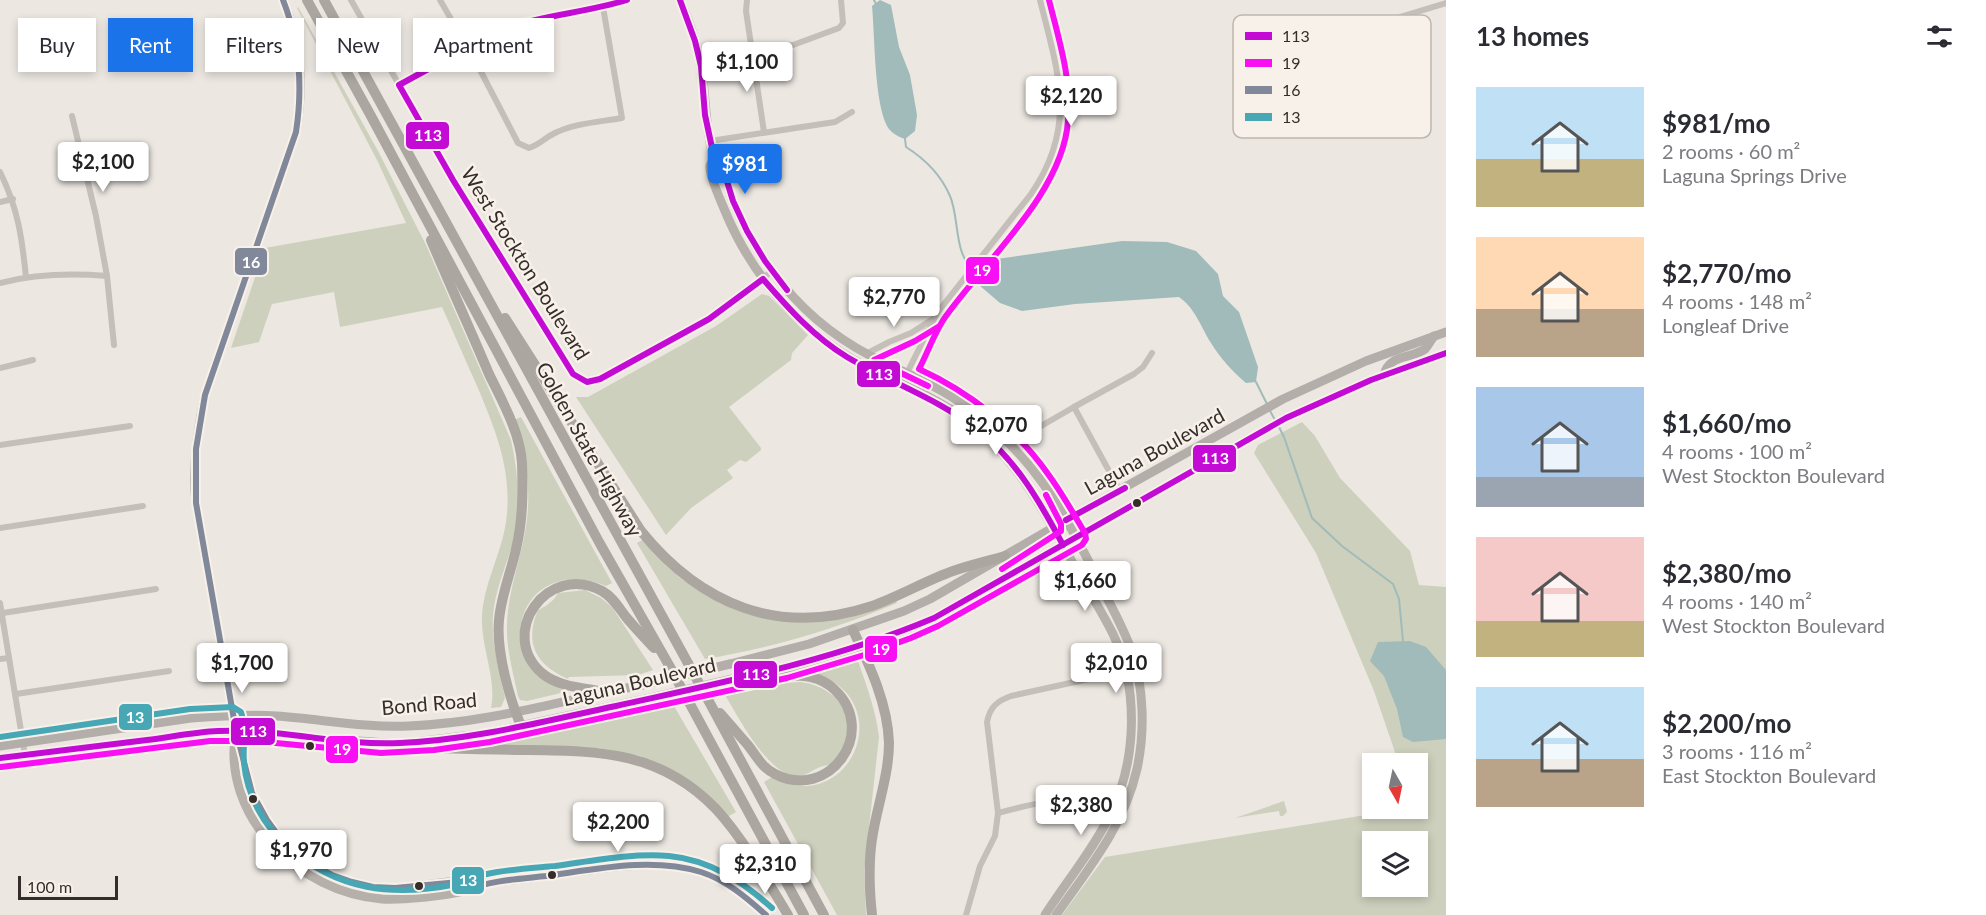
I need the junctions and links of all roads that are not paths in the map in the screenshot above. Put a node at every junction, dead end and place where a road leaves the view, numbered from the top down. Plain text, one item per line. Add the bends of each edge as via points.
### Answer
1 (283, 0) edge
2 (307, 0) edge
3 (324, 0) edge
4 (351, 0) edge
5 (440, 0) edge
6 (627, 0) edge
7 (680, 0) edge
8 (747, 0) edge
9 (842, 0) edge
10 (1040, 0) edge
11 (1446, 3) edge
12 (603, 7) junction
13 (1406, 15) edge
14 (450, 18) edge
15 (535, 18) edge
16 (753, 51) junction
17 (424, 72) edge
18 (480, 72) edge
19 (399, 85) junction
20 (852, 112) dead end
21 (72, 116) dead end
22 (764, 132) junction
23 (710, 141) junction
24 (714, 157) junction
25 (0, 172) edge
26 (13, 199) junction
27 (0, 202) edge
28 (420, 206) junction
29 (453, 238) junction
30 (772, 271) junction
31 (107, 276) junction
32 (26, 278) junction
33 (763, 279) junction
34 (0, 283) edge
35 (933, 319) junction
36 (929, 329) junction
37 (1446, 332) edge
38 (1434, 336) junction
39 (114, 345) dead end
40 (1152, 353) dead end
41 (1446, 353) edge
42 (870, 356) junction
43 (33, 360) dead end
44 (0, 368) edge
45 (907, 373) junction
46 (1384, 375) junction
47 (919, 391) junction
48 (964, 405) junction
49 (1074, 406) junction
50 (954, 412) junction
51 (989, 425) junction
52 (130, 426) dead end
53 (980, 431) junction
54 (1010, 444) junction
55 (0, 445) edge
56 (1120, 491) junction
57 (143, 506) dead end
58 (1066, 520) junction
59 (1053, 527) junction
60 (0, 528) edge
61 (1077, 538) junction
62 (1063, 545) junction
63 (1005, 556) junction
64 (156, 589) dead end
65 (0, 603) edge
66 (3, 614) junction
67 (853, 630) junction
68 (861, 647) junction
69 (9, 658) junction
70 (0, 660) edge
71 (670, 666) junction
72 (169, 671) dead end
73 (1125, 671) junction
74 (738, 678) junction
75 (604, 692) junction
76 (16, 694) junction
77 (706, 696) junction
78 (515, 712) junction
79 (233, 716) junction
80 (521, 726) junction
81 (236, 731) junction
82 (23, 742) junction
83 (381, 744) junction
84 (0, 746) edge
85 (25, 755) junction
86 (0, 758) edge
87 (998, 813) junction
88 (1110, 816) junction
89 (1120, 820) junction
90 (276, 851) junction
91 (326, 873) junction
92 (482, 884) junction
93 (766, 915) edge
94 (788, 915) edge
95 (804, 915) edge
96 (824, 915) edge
97 (872, 915) edge
98 (966, 915) edge
99 (1045, 915) edge
100 (1056, 915) edge

1 - 79 street via 298,54 300,102 296,132 206,395 194,471 196,503
2 - 28 highway, Golden State Highway
3 - 29 highway, Golden State Highway
4 - 19 street, West Stockton Boulevard
5 - 14 street
6 - 12 street
7 - 23 street via 701,66
8 - 16 street
9 - 16 street via 843,23 839,28 793,45
10 - 35 street via 1060,91 1061,110 1052,156 1040,182
11 - 13 street
12 - 15 street
12 - 18 street via 622,118 567,129 530,148 518,142
16 - 22 street
17 - 19 street
19 - 33 street, West Stockton Boulevard via 458,188 578,379 600,380 709,319
20 - 22 street via 836,122
21 - 31 street
22 - 23 street
23 - 24 street
24 - 30 street via 722,165 747,231
24 - 33 street via 710,166 721,203 739,242
25 - 26 street
26 - 27 street
26 - 32 street via 22,232
28 - 71 highway, Golden State Highway via 599,542
28 - 78 highway via 423,225 506,410 522,461 524,489 517,548 499,620 499,640
29 - 63 highway via 641,531 683,576 709,593 766,614 837,614 872,606 952,572
29 - 77 highway, Golden State Highway
30 - 33 street, West Stockton Boulevard
30 - 42 street via 818,321
31 - 32 street via 65,274
31 - 39 street
32 - 34 street
33 - 47 street via 791,312 835,348
35 - 36 street
35 - 42 street
36 - 42 street via 915,340
36 - 45 street
37 - 38 main road, Laguna Boulevard
38 - 46 main road via 1425,348 1388,364
38 - 56 main road, Laguna Boulevard via 1366,361 1283,399
40 - 49 street via 1134,374
41 - 46 main road, Laguna Boulevard
42 - 45 street
43 - 44 street
45 - 48 street
46 - 61 main road, Laguna Boulevard via 1286,418
47 - 48 street via 929,390
47 - 50 street
48 - 51 street
49 - 54 street
49 - 56 street
50 - 51 street via 963,411
50 - 53 street
51 - 54 street
52 - 55 street
53 - 54 street
53 - 59 street via 1023,478
54 - 58 street via 1038,475
56 - 58 main road, Laguna Boulevard
57 - 60 street
58 - 59 main road, Laguna Boulevard
58 - 61 street
59 - 62 street
59 - 63 main road, Laguna Boulevard
61 - 62 main road, Laguna Boulevard
61 - 89 street via 1129,647 1138,683 1140,749
62 - 68 main road, Laguna Boulevard via 934,618
62 - 73 street via 1113,635
63 - 67 main road, Laguna Boulevard via 930,598
64 - 66 street
65 - 66 street
66 - 69 street
67 - 68 highway
67 - 75 main road, Bond Road, bridge via 781,652
68 - 74 main road, Laguna Boulevard
68 - 97 highway via 885,714 889,744 870,854
69 - 70 street
69 - 76 street
71 - 75 highway via 603,592 588,585 554,588 540,598 525,628 532,661 558,683
71 - 95 highway, Golden State Highway
72 - 76 street
73 - 87 street via 1017,694 995,704 987,722
73 - 88 street via 1130,700 1129,754
74 - 77 highway via 813,677 829,685 842,697 850,713 849,748 839,763 808,780 790,780 773,774
74 - 80 main road, Laguna Boulevard, bridge
75 - 78 main road, Bond Road
76 - 82 street
77 - 96 highway, Golden State Highway
78 - 79 main road, Bond Road via 406,726
78 - 80 highway
79 - 81 street
79 - 82 main road, Bond Road via 191,718
80 - 83 main road, Bond Road via 433,741
81 - 83 main road, Bond Road
81 - 85 main road, Bond Road
81 - 90 street via 233,749 242,792 252,816
81 - 91 street via 249,785 263,815 292,851
82 - 84 main road, Bond Road
82 - 85 street
83 - 94 highway via 595,752 654,766 692,788 725,819
85 - 86 main road, Bond Road
87 - 88 street via 1056,801 1078,803
87 - 98 street via 995,836 980,866
88 - 89 street
88 - 99 street
89 - 100 street
90 - 91 street via 285,852 316,875
90 - 92 street via 317,881 362,896 416,897 465,891
91 - 92 street via 354,884 386,888 462,880
92 - 93 street via 638,864 666,864 716,878 744,894

